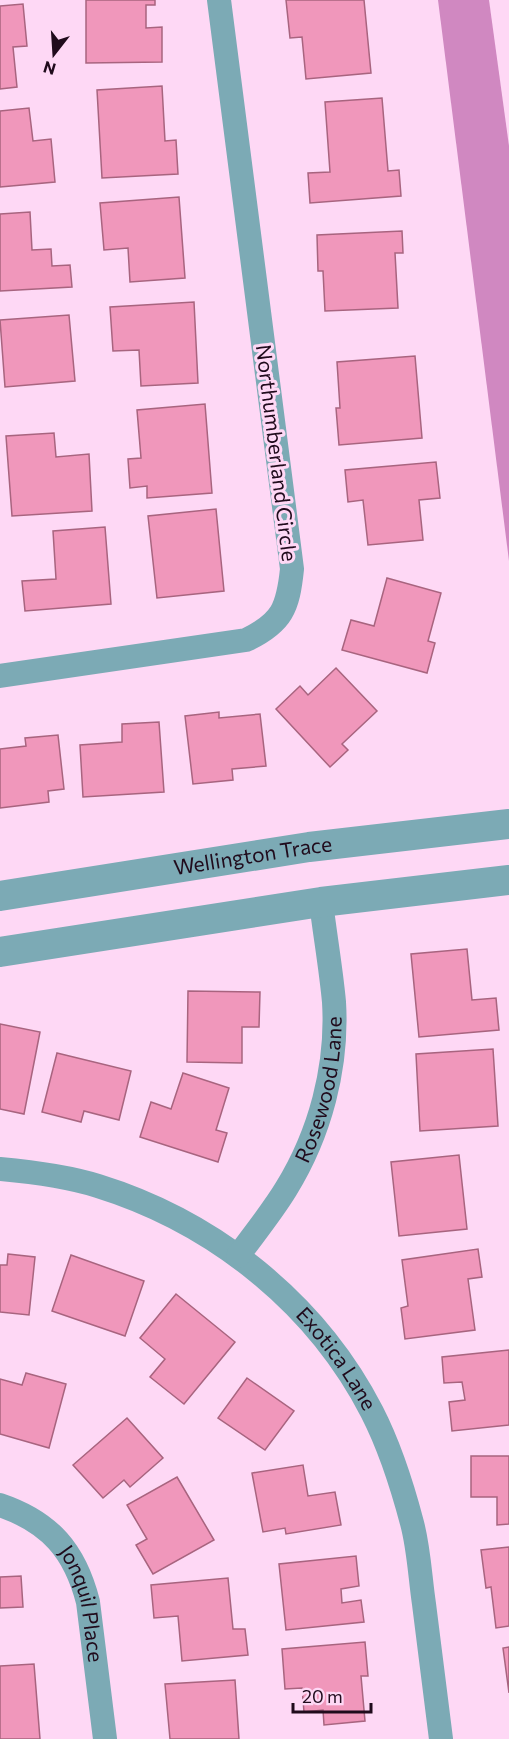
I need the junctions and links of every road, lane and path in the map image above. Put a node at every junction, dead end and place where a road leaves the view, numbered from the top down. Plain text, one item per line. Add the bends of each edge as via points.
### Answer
1 (219, 0) edge
2 (0, 676) edge
3 (509, 824) edge
4 (509, 880) edge
5 (0, 896) edge
6 (321, 902) junction
7 (0, 952) edge
8 (0, 1169) edge
9 (238, 1256) junction
10 (0, 1505) edge
11 (105, 1739) edge
12 (441, 1739) edge

1 - 2 street, Northumberland Circle via 292,569 288,601 264,632 246,640
3 - 5 street, Wellington Trace via 309,847
4 - 6 street
6 - 7 street
6 - 9 street, Rosewood Lane via 334,1002 327,1089 306,1151 286,1190
8 - 9 street, Exotica Lane via 97,1186 162,1210
9 - 12 street, Exotica Lane via 305,1316 330,1346 372,1413 396,1467 416,1543
10 - 11 street, Jonquil Place via 50,1532 69,1555 83,1582

